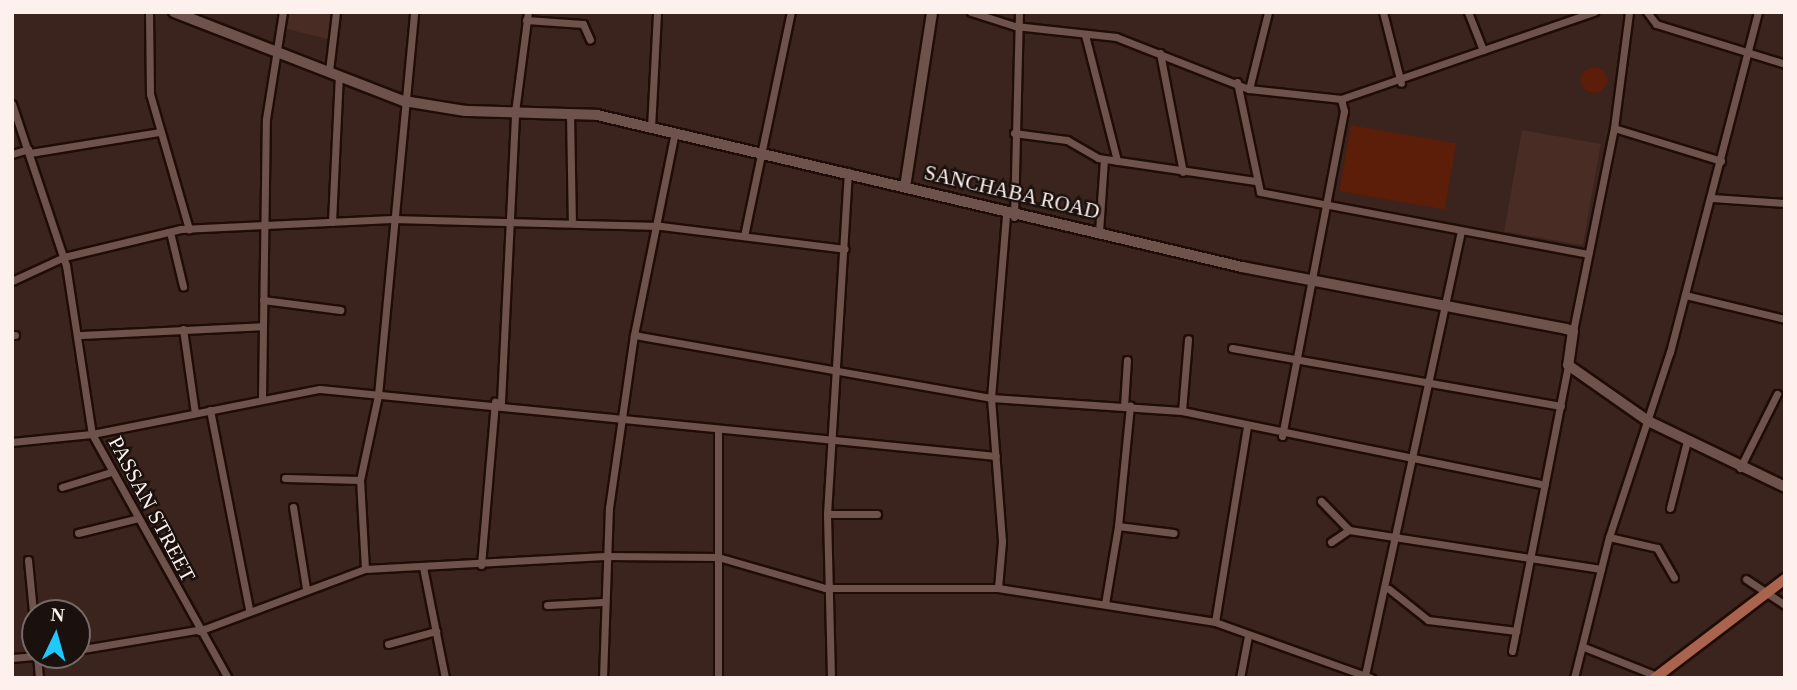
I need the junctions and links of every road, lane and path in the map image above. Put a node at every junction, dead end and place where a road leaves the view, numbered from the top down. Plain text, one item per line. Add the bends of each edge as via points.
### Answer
1 (149, 12) edge
2 (174, 12) edge
3 (283, 12) edge
4 (336, 12) edge
5 (414, 12) edge
6 (657, 12) edge
7 (791, 12) edge
8 (932, 12) edge
9 (971, 12) edge
10 (1019, 12) edge
11 (1268, 12) edge
12 (1383, 12) edge
13 (1468, 12) edge
14 (1594, 12) edge
15 (1629, 12) edge
16 (1647, 12) edge
17 (1758, 12) edge
18 (527, 16) edge
19 (1015, 26) junction
20 (1085, 35) junction
21 (590, 40) dead end
22 (1483, 50) junction
23 (277, 52) junction
24 (1160, 53) junction
25 (1748, 57) junction
26 (1785, 64) edge
27 (334, 73) junction
28 (1237, 82) junction
29 (1401, 83) junction
30 (1249, 89) junction
31 (1341, 99) junction
32 (404, 101) junction
33 (12, 104) edge
34 (515, 112) junction
35 (570, 113) junction
36 (652, 128) junction
37 (1614, 128) junction
38 (160, 132) junction
39 (675, 132) junction
40 (1014, 133) junction
41 (762, 149) junction
42 (29, 151) junction
43 (12, 154) edge
44 (1104, 159) junction
45 (1117, 160) junction
46 (1721, 162) junction
47 (848, 171) junction
48 (1183, 172) junction
49 (1255, 181) junction
50 (905, 187) junction
51 (1712, 198) junction
52 (1785, 202) edge
53 (1324, 205) junction
54 (1010, 216) junction
55 (392, 219) junction
56 (509, 219) junction
57 (332, 222) junction
58 (572, 223) junction
59 (266, 224) junction
60 (661, 226) junction
61 (189, 229) junction
62 (170, 232) junction
63 (1099, 232) junction
64 (1461, 232) junction
65 (744, 236) junction
66 (845, 249) junction
67 (1588, 254) junction
68 (64, 257) junction
69 (12, 281) edge
70 (1311, 281) junction
71 (183, 286) dead end
72 (1685, 295) junction
73 (263, 300) junction
74 (1443, 305) junction
75 (340, 310) dead end
76 (1785, 319) edge
77 (262, 326) junction
78 (183, 329) junction
79 (1573, 331) junction
80 (81, 335) junction
81 (634, 335) junction
82 (1188, 340) dead end
83 (1232, 348) dead end
84 (1127, 360) dead end
85 (1297, 361) junction
86 (1568, 365) junction
87 (838, 372) junction
88 (1428, 382) junction
89 (1777, 394) dead end
90 (378, 395) junction
91 (991, 398) junction
92 (262, 399) junction
93 (498, 402) junction
94 (1127, 406) junction
95 (1561, 406) junction
96 (210, 410) junction
97 (1182, 411) junction
98 (195, 413) junction
99 (621, 418) junction
100 (1648, 421) junction
101 (1247, 426) junction
102 (718, 430) junction
103 (92, 434) junction
104 (1282, 436) junction
105 (834, 440) junction
106 (1687, 440) junction
107 (12, 442) edge
108 (996, 456) junction
109 (1412, 460) junction
110 (1740, 468) junction
111 (111, 472) junction
112 (285, 478) dead end
113 (360, 480) junction
114 (1545, 485) junction
115 (62, 486) dead end
116 (1785, 487) edge
117 (1321, 501) dead end
118 (293, 507) dead end
119 (1670, 508) dead end
120 (827, 514) junction
121 (877, 514) dead end
122 (135, 519) junction
123 (1118, 526) junction
124 (1349, 530) junction
125 (78, 533) dead end
126 (1174, 533) dead end
127 (1397, 535) junction
128 (1609, 537) junction
129 (1331, 542) dead end
130 (605, 556) junction
131 (1534, 556) junction
132 (718, 557) junction
133 (27, 560) dead end
134 (481, 565) junction
135 (423, 567) junction
136 (365, 569) junction
137 (1601, 569) junction
138 (1674, 578) dead end
139 (1746, 579) dead end
140 (1785, 579) edge
141 (998, 587) junction
142 (306, 588) junction
143 (825, 588) junction
144 (1389, 589) junction
145 (1767, 590) junction
146 (31, 599) edge
147 (604, 602) junction
148 (1105, 604) junction
149 (547, 605) dead end
150 (1785, 605) edge
151 (220, 622) junction
152 (1215, 622) junction
153 (199, 631) junction
154 (436, 631) junction
155 (1516, 631) junction
156 (1248, 636) junction
157 (388, 644) dead end
158 (1584, 647) junction
159 (91, 648) edge
160 (1512, 651) dead end
161 (1368, 677) edge
162 (1656, 677) edge
163 (228, 678) edge
164 (445, 678) edge
165 (603, 678) edge
166 (718, 678) edge
167 (831, 678) edge
168 (1240, 678) edge
169 (1574, 678) edge

1 - 38 street via 150,94
2 - 23 street, SANCHABA ROAD
3 - 23 street
4 - 27 street
5 - 32 street
6 - 36 street
7 - 41 street
8 - 50 street
9 - 19 street
10 - 19 street
11 - 30 street
12 - 29 street
13 - 22 street
14 - 22 street
15 - 37 street
16 - 25 street via 1656,24
17 - 25 street
18 - 21 street via 583,24
18 - 34 street
19 - 20 street
19 - 40 street
20 - 24 street
20 - 45 street
22 - 29 street
23 - 27 street, SANCHABA ROAD
23 - 59 street via 266,119
24 - 28 street
24 - 48 street
25 - 26 street
25 - 46 street
27 - 32 street, SANCHABA ROAD
27 - 57 street
28 - 30 street
28 - 49 street
29 - 31 street
30 - 31 street
31 - 53 street
32 - 34 street, SANCHABA ROAD
32 - 55 street
33 - 42 street, PASSAN STREET
34 - 35 street, SANCHABA ROAD
34 - 56 street
35 - 36 street, SANCHABA ROAD
35 - 58 street
36 - 39 street, SANCHABA ROAD
37 - 46 street
37 - 67 street
38 - 42 street
38 - 61 street
39 - 41 street, SANCHABA ROAD
39 - 60 street
40 - 44 street via 1067,140
40 - 54 street
41 - 47 street, SANCHABA ROAD
41 - 65 street
42 - 43 street
42 - 68 street, PASSAN STREET
44 - 45 street
44 - 63 street
45 - 48 street
46 - 51 street
47 - 50 street, SANCHABA ROAD
47 - 66 street
48 - 49 street
49 - 53 street via 1260,192
50 - 54 street, SANCHABA ROAD
51 - 52 street
51 - 72 street
53 - 64 street
53 - 70 street
54 - 63 street, SANCHABA ROAD
54 - 91 street
55 - 56 street
55 - 57 street
55 - 90 street
56 - 58 street
56 - 93 street
57 - 59 street
58 - 60 street
59 - 61 street
59 - 73 street
60 - 65 street
60 - 81 street
61 - 62 street
62 - 68 street
62 - 71 street
63 - 70 street, SANCHABA ROAD
64 - 67 street
64 - 74 street
65 - 66 street
66 - 87 street
67 - 79 street
68 - 69 street
68 - 80 street, PASSAN STREET
70 - 74 street, SANCHABA ROAD
70 - 85 street
72 - 76 street
72 - 100 street
73 - 75 street
73 - 77 street
74 - 79 street, SANCHABA ROAD
74 - 88 street
77 - 78 street
77 - 92 street
78 - 80 street
78 - 98 street
79 - 86 street
80 - 103 street, PASSAN STREET
81 - 87 street
81 - 99 street
82 - 97 street
83 - 85 street
84 - 94 street
85 - 88 street
85 - 104 street
86 - 95 street
86 - 100 street
87 - 91 street
87 - 105 street
88 - 95 street
88 - 109 street
89 - 110 street
90 - 92 street via 320,389
90 - 93 street
90 - 113 street
91 - 94 street
91 - 108 street
92 - 96 street
93 - 99 street
93 - 134 street
94 - 97 street
94 - 123 street
95 - 114 street
96 - 98 street
96 - 151 street via 253,607
97 - 101 street
98 - 103 street
99 - 102 street
99 - 130 street
100 - 106 street
100 - 128 street
101 - 104 street
101 - 152 street
102 - 105 street
102 - 132 street
103 - 107 street
103 - 111 street, PASSAN STREET
104 - 109 street
105 - 108 street
105 - 120 street
106 - 110 street
106 - 119 street
108 - 141 street
109 - 114 street
109 - 127 street
110 - 116 street
111 - 115 street
111 - 122 street, PASSAN STREET
112 - 113 street
113 - 136 street
114 - 131 street
117 - 124 street
118 - 142 street
120 - 121 street
120 - 143 street
122 - 125 street
122 - 153 street, PASSAN STREET
123 - 126 street
123 - 148 street
124 - 127 street
124 - 129 street
127 - 131 street
127 - 144 street
128 - 137 street
128 - 138 street via 1657,548
130 - 132 street
130 - 134 street
130 - 147 street
131 - 137 street
131 - 155 street
132 - 143 street
132 - 166 street
133 - 146 street
134 - 135 street
135 - 136 street
135 - 154 street
136 - 142 street
137 - 158 street
139 - 145 street
140 - 145 main road
141 - 143 street
141 - 148 street
142 - 151 street
143 - 167 street
144 - 155 street via 1428,620
144 - 161 street
145 - 150 street
145 - 162 main road
147 - 149 street
147 - 165 street
148 - 152 street
151 - 153 street
152 - 156 street
153 - 159 street
153 - 163 street, PASSAN STREET
154 - 157 street
154 - 164 street
155 - 160 street
156 - 161 street
156 - 168 street
158 - 162 street
158 - 169 street

